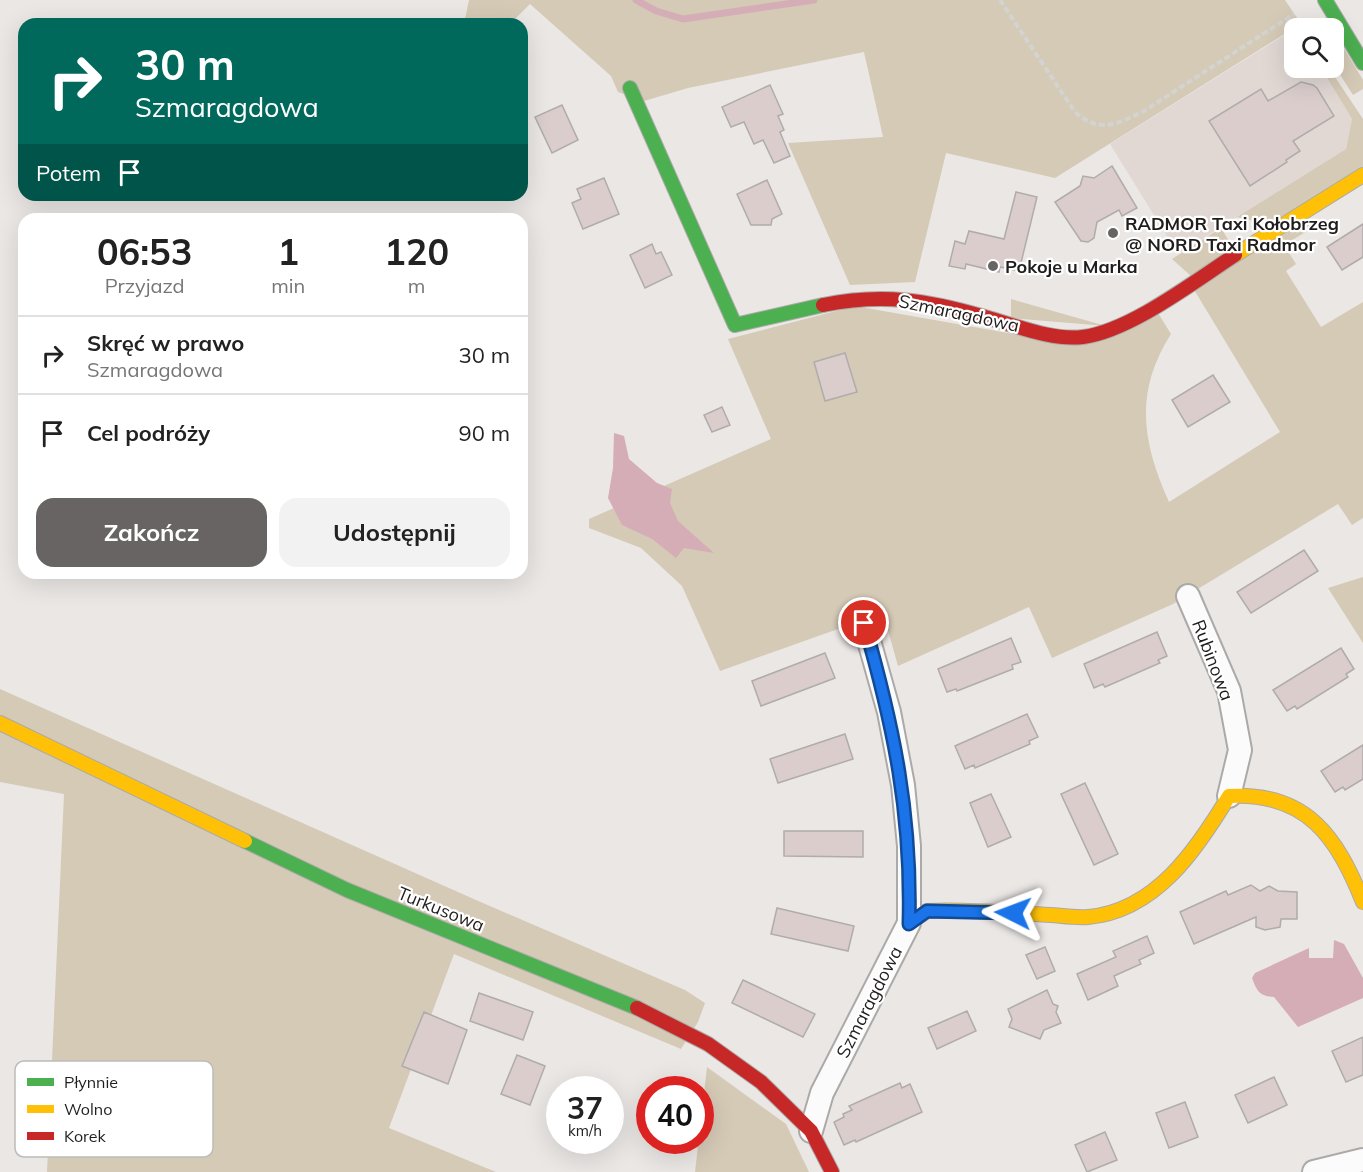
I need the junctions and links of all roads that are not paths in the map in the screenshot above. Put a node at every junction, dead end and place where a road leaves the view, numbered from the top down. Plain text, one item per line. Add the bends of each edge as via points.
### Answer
1 (1324, 0) edge
2 (1363, 63) edge
3 (630, 88) dead end
4 (1363, 175) edge
5 (1188, 596) dead end
6 (864, 623) dead end
7 (0, 723) edge
8 (1229, 796) junction
9 (1363, 902) edge
10 (909, 924) junction
11 (811, 1131) junction
12 (1363, 1160) edge
13 (832, 1172) edge
14 (1314, 1172) edge

1 - 2 street
3 - 4 street, Szmaragdowa via 735,325 839,302 897,298 1052,334 1080,337 1108,331 1150,309
5 - 8 street, Rubinowa via 1229,690 1240,750
6 - 10 street, Szmaragdowa via 889,712 903,785 909,846
7 - 11 street, Turkusowa via 347,890 673,1024 761,1082
8 - 9 street via 1246,793 1281,801 1318,824 1341,853
8 - 10 street, Rubinowa via 1208,831 1163,885 1127,907 1094,916 927,911
10 - 11 street, Szmaragdowa via 822,1093
11 - 13 street, Turkusowa
12 - 14 street

